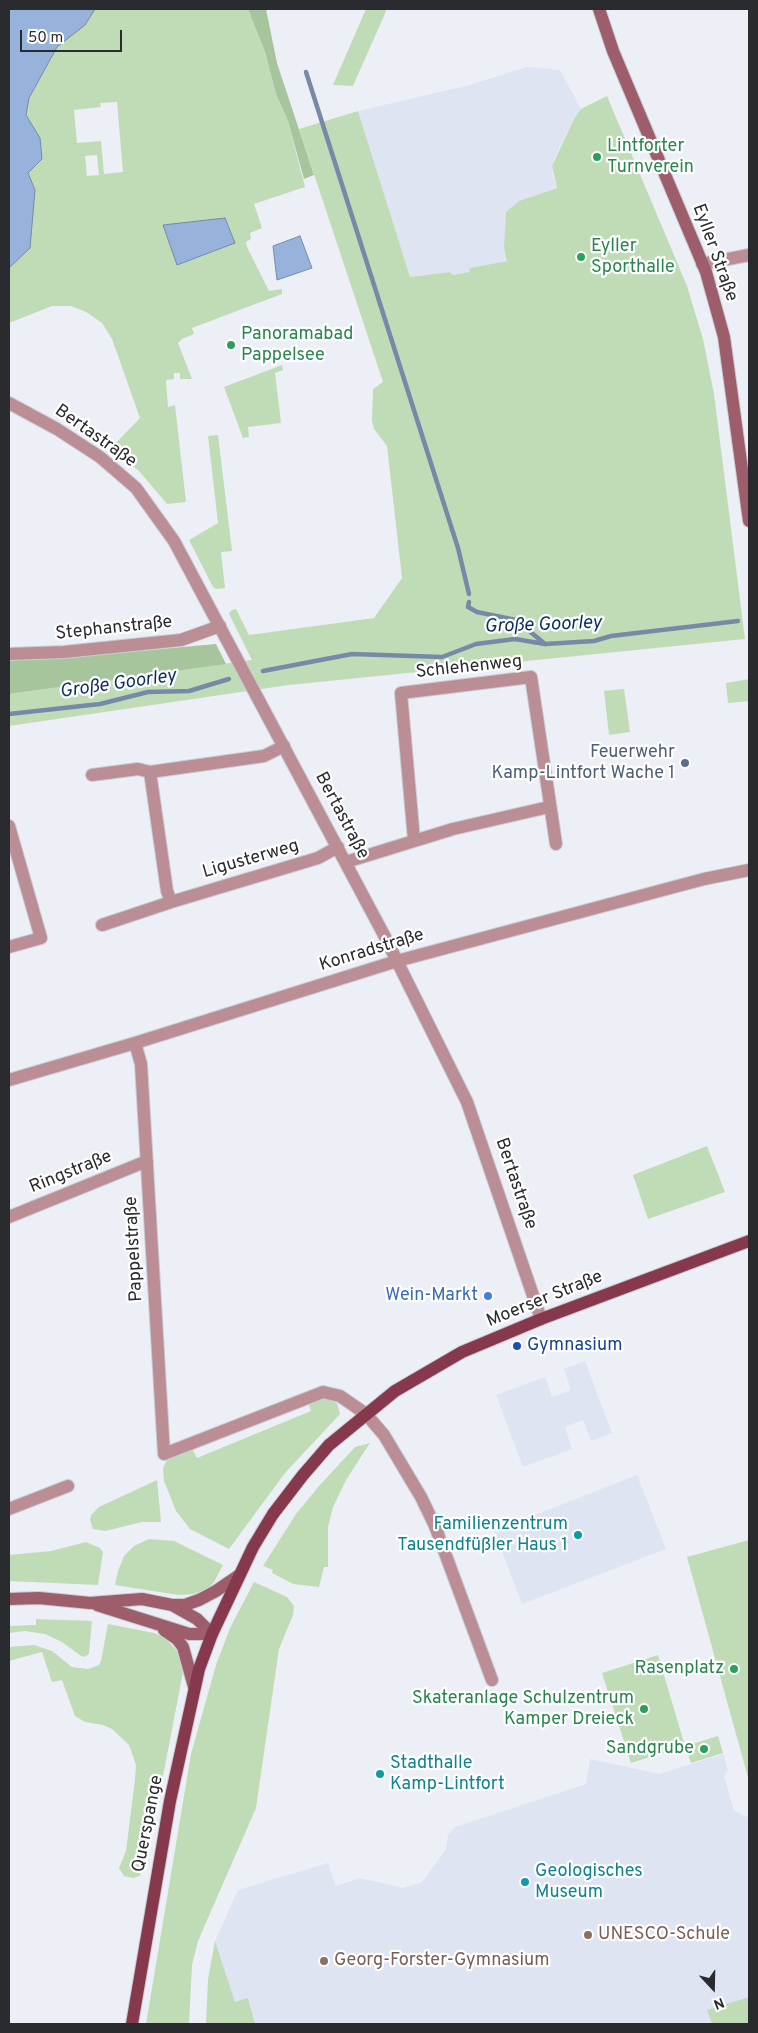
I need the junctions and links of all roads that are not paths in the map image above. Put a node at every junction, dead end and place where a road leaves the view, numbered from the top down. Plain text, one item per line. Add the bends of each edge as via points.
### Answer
1 (599, 9) edge
2 (749, 255) edge
3 (702, 264) junction
4 (9, 403) edge
5 (749, 521) edge
6 (220, 626) junction
7 (9, 654) edge
8 (284, 746) junction
9 (150, 772) junction
10 (92, 775) dead end
11 (549, 806) junction
12 (9, 826) edge
13 (414, 840) junction
14 (556, 844) dead end
15 (338, 847) junction
16 (346, 862) junction
17 (749, 870) edge
18 (171, 902) junction
19 (102, 925) dead end
20 (9, 947) edge
21 (397, 961) junction
22 (135, 1043) junction
23 (9, 1080) edge
24 (147, 1161) junction
25 (9, 1217) edge
26 (749, 1242) edge
27 (541, 1318) junction
28 (366, 1414) junction
29 (68, 1486) dead end
30 (9, 1509) edge
31 (238, 1576) junction
32 (9, 1599) edge
33 (90, 1603) junction
34 (172, 1605) junction
35 (158, 1625) junction
36 (212, 1634) junction
37 (492, 1680) dead end
38 (194, 1687) junction
39 (132, 2024) edge

1 - 3 main road, Eyller Straße via 616,59
2 - 3 street
3 - 5 main road, Eyller Straße via 724,337
4 - 6 street, Bertastraße via 100,457 136,488 171,536
6 - 7 street, Stephanstraße via 181,640
6 - 8 street, Bertastraße
8 - 9 street via 264,756
8 - 15 street, Bertastraße
9 - 10 street via 138,769
9 - 18 street
11 - 13 street
11 - 13 street, Schlehenweg via 531,676 401,693
11 - 14 street, Schlehenweg
12 - 20 street via 41,938
13 - 16 street
15 - 16 street, Bertastraße
15 - 18 street, Ligusterweg via 318,858
16 - 21 street, Bertastraße
17 - 21 street, Konradstraße
18 - 19 street, Ligusterweg
21 - 22 street, Konradstraße
21 - 27 street, Bertastraße via 467,1102
22 - 23 street, Konradstraße
22 - 24 street, Pappelstraße via 141,1064
24 - 25 street, Ringstraße
24 - 28 street, Pappelstraße via 164,1454 324,1392 340,1396
26 - 27 main road, Moerser Straße
27 - 28 main road, Moerser Straße via 462,1352 403,1386
28 - 31 main road, Moerser Straße via 329,1446 303,1475 273,1514
28 - 37 street via 384,1435 435,1526
29 - 30 street
31 - 34 main road, Moerser Straße via 199,1600
31 - 36 main road, Moerser Straße
32 - 33 main road, Moerser Straße
33 - 34 main road, Moerser Straße via 142,1599
33 - 35 main road, Moerser Straße
34 - 36 main road, Moerser Straße via 197,1619
35 - 36 main road, Moerser Straße via 189,1634
35 - 38 main road, Moerser Straße via 183,1647
36 - 38 main road, Querspange
38 - 39 main road, Querspange via 170,1801

